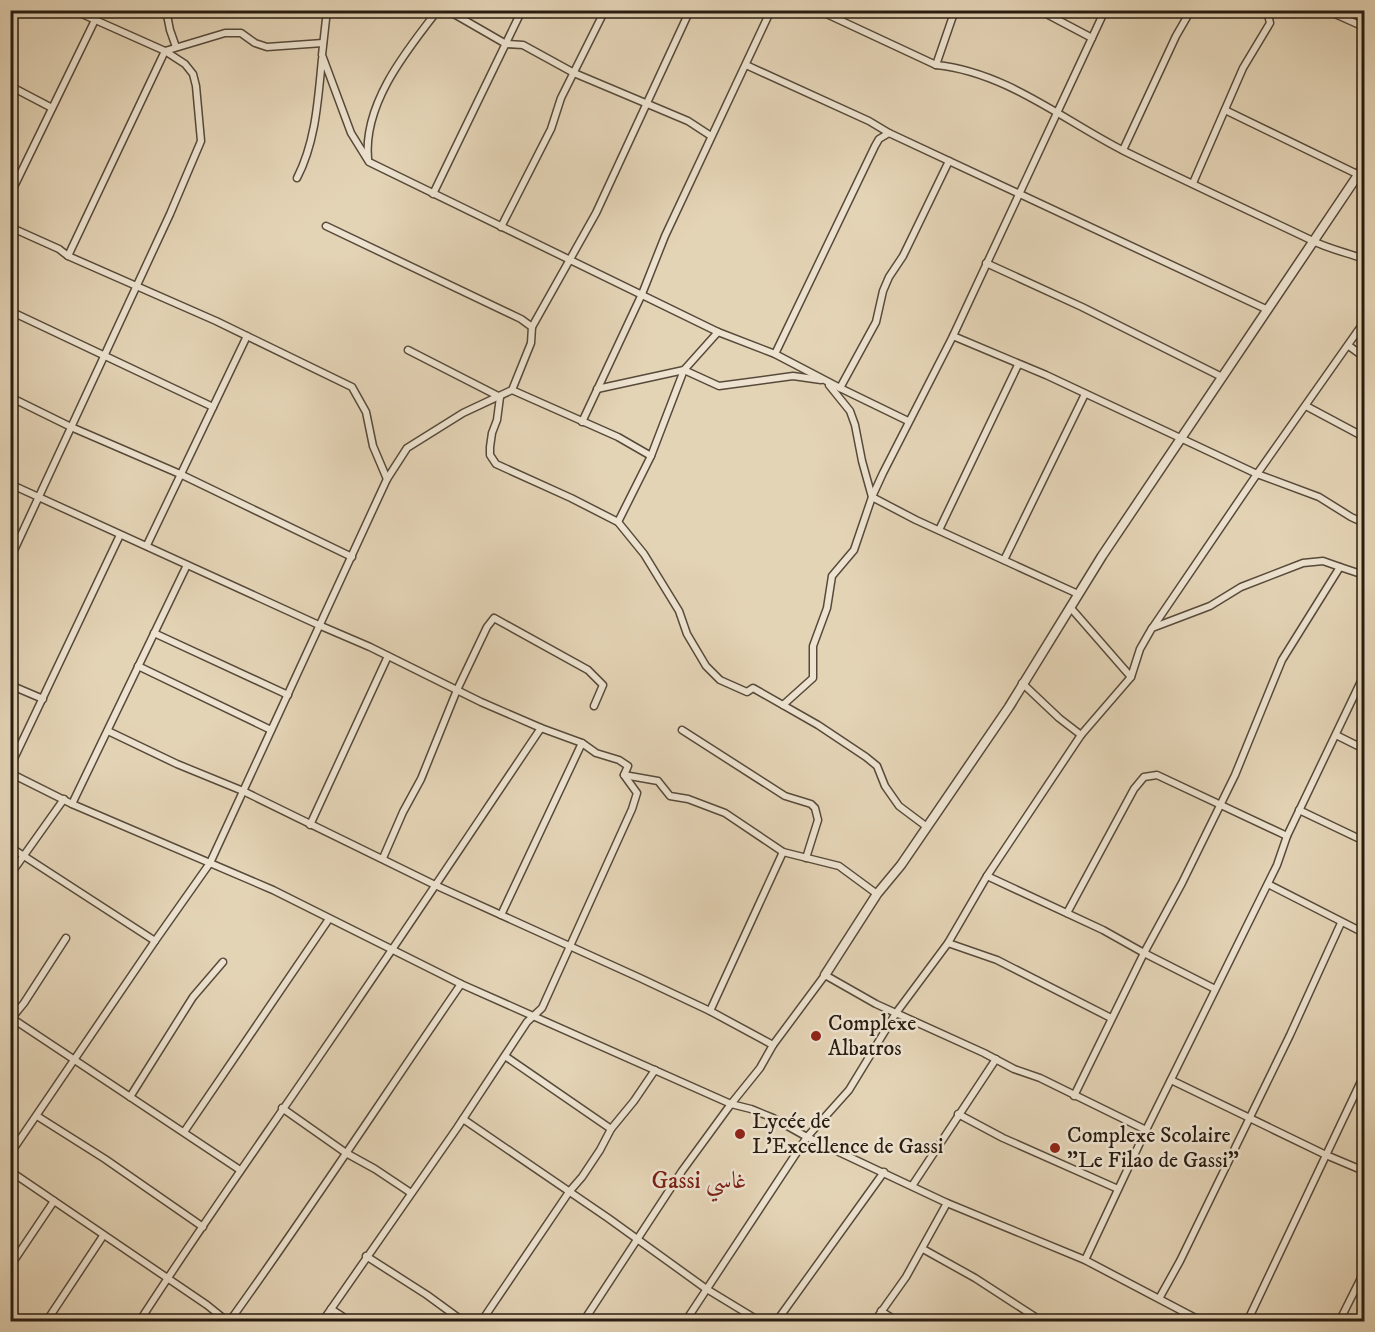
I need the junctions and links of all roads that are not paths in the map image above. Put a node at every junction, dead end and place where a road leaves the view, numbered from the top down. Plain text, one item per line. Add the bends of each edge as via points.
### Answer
1 (73, 10) edge
2 (166, 10) edge
3 (327, 10) edge
4 (438, 10) edge
5 (447, 10) edge
6 (522, 10) edge
7 (605, 10) edge
8 (690, 10) edge
9 (771, 10) edge
10 (818, 10) edge
11 (955, 10) edge
12 (1039, 10) edge
13 (1105, 10) edge
14 (1191, 10) edge
15 (1267, 10) edge
16 (1326, 10) edge
17 (95, 21) junction
18 (1365, 27) edge
19 (1092, 38) junction
20 (323, 43) junction
21 (506, 44) junction
22 (176, 47) junction
23 (165, 51) junction
24 (322, 55) junction
25 (746, 65) junction
26 (936, 65) junction
27 (574, 73) junction
28 (10, 86) edge
29 (648, 102) junction
30 (52, 108) junction
31 (1225, 110) junction
32 (1056, 113) junction
33 (889, 133) junction
34 (711, 136) junction
35 (1123, 150) junction
36 (948, 161) junction
37 (369, 162) junction
38 (1365, 166) edge
39 (1359, 175) junction
40 (297, 178) dead end
41 (1193, 183) junction
42 (433, 194) junction
43 (1018, 194) junction
44 (10, 195) edge
45 (326, 226) dead end
46 (10, 227) edge
47 (501, 227) junction
48 (1314, 242) junction
49 (68, 256) junction
50 (1365, 259) edge
51 (569, 260) junction
52 (986, 262) junction
53 (137, 286) junction
54 (642, 294) junction
55 (1268, 310) junction
56 (10, 311) edge
57 (1365, 322) edge
58 (532, 327) junction
59 (718, 332) junction
60 (247, 336) junction
61 (953, 336) junction
62 (1349, 346) junction
63 (408, 350) dead end
64 (775, 354) junction
65 (104, 355) junction
66 (1365, 357) edge
67 (1018, 365) junction
68 (684, 370) junction
69 (1222, 377) junction
70 (827, 381) junction
71 (840, 388) junction
72 (597, 389) junction
73 (512, 390) junction
74 (1085, 394) junction
75 (10, 397) edge
76 (500, 397) junction
77 (1306, 406) junction
78 (213, 407) junction
79 (908, 421) junction
80 (582, 422) junction
81 (71, 427) junction
82 (1365, 437) edge
83 (1180, 439) junction
84 (651, 456) junction
85 (180, 474) junction
86 (1257, 474) junction
87 (387, 479) junction
88 (10, 484) edge
89 (40, 497) junction
90 (872, 497) junction
91 (618, 522) junction
92 (1365, 524) edge
93 (939, 530) junction
94 (120, 535) junction
95 (147, 546) junction
96 (352, 557) junction
97 (10, 559) edge
98 (1005, 560) junction
99 (187, 565) junction
100 (1340, 567) junction
101 (1365, 574) edge
102 (1078, 594) junction
103 (1070, 607) junction
104 (321, 626) junction
105 (1152, 628) junction
106 (154, 633) junction
107 (388, 656) junction
108 (138, 666) junction
109 (1365, 675) edge
110 (1131, 677) junction
111 (1022, 683) junction
112 (10, 685) edge
113 (457, 690) junction
114 (288, 695) junction
115 (43, 699) junction
116 (783, 705) junction
117 (594, 706) dead end
118 (541, 728) junction
119 (271, 730) junction
120 (682, 730) dead end
121 (108, 731) junction
122 (1081, 735) junction
123 (1336, 735) junction
124 (582, 743) junction
125 (1365, 749) edge
126 (10, 767) edge
127 (10, 773) edge
128 (624, 775) junction
129 (243, 791) junction
130 (64, 799) junction
131 (72, 804) junction
132 (1221, 804) junction
133 (1299, 810) junction
134 (310, 825) junction
135 (927, 827) junction
136 (1287, 836) junction
137 (1365, 841) edge
138 (10, 847) edge
139 (783, 852) junction
140 (23, 856) junction
141 (383, 858) junction
142 (806, 858) junction
143 (210, 864) junction
144 (10, 874) edge
145 (987, 876) junction
146 (1268, 884) junction
147 (435, 885) junction
148 (877, 894) junction
149 (1067, 913) junction
150 (501, 915) junction
151 (329, 919) junction
152 (1341, 923) junction
153 (1365, 933) edge
154 (66, 938) dead end
155 (154, 941) junction
156 (948, 943) junction
157 (570, 947) junction
158 (393, 949) junction
159 (1144, 953) junction
160 (223, 963) dead end
161 (825, 975) junction
162 (461, 984) junction
163 (1215, 989) junction
164 (710, 1011) junction
165 (896, 1012) junction
166 (534, 1017) junction
167 (11, 1018) edge
168 (1111, 1018) junction
169 (773, 1045) junction
170 (505, 1056) junction
171 (76, 1059) junction
172 (996, 1059) junction
173 (655, 1070) junction
174 (1365, 1075) edge
175 (1170, 1080) junction
176 (1074, 1096) junction
177 (130, 1097) junction
178 (731, 1104) junction
179 (282, 1108) junction
180 (958, 1114) junction
181 (37, 1116) junction
182 (1250, 1118) junction
183 (463, 1119) junction
184 (611, 1128) junction
185 (1146, 1130) junction
186 (184, 1132) junction
187 (807, 1137) junction
188 (346, 1153) junction
189 (10, 1154) edge
190 (1326, 1155) junction
191 (240, 1170) junction
192 (10, 1171) edge
193 (884, 1172) junction
194 (1365, 1172) edge
195 (912, 1186) junction
196 (1118, 1189) junction
197 (569, 1192) junction
198 (411, 1193) junction
199 (54, 1201) junction
200 (947, 1203) junction
201 (203, 1227) junction
202 (103, 1236) junction
203 (638, 1239) junction
204 (923, 1249) junction
205 (366, 1256) junction
206 (15, 1259) dead end
207 (1085, 1260) junction
208 (1365, 1272) edge
209 (167, 1278) junction
210 (705, 1288) junction
211 (1160, 1297) junction
212 (331, 1309) junction
213 (881, 1311) junction
214 (1191, 1319) edge
215 (46, 1322) edge
216 (139, 1322) edge
217 (228, 1322) edge
218 (322, 1322) edge
219 (351, 1322) edge
220 (464, 1322) edge
221 (481, 1322) edge
222 (583, 1322) edge
223 (685, 1322) edge
224 (761, 1322) edge
225 (776, 1322) edge
226 (874, 1322) edge
227 (898, 1322) edge
228 (1042, 1322) edge
229 (1203, 1322) edge
230 (1247, 1322) edge
231 (1339, 1322) edge

1 - 17 street
2 - 22 street
3 - 20 street
4 - 37 street via 387,85 371,123
5 - 21 street
6 - 21 street
7 - 27 street
8 - 29 street
9 - 25 street
10 - 26 street
11 - 26 street
12 - 19 street
13 - 19 street
14 - 35 street
15 - 31 street via 1270,23 1243,68
16 - 18 street
17 - 23 street
17 - 30 street
19 - 32 street
20 - 22 street via 267,47 241,33 225,33
20 - 24 street
21 - 27 street via 523,45
21 - 42 street
22 - 23 street
23 - 49 street
23 - 53 street via 194,74 201,141
24 - 37 street via 351,133
24 - 40 street via 314,126
25 - 33 street
25 - 34 street
26 - 32 street via 982,75
27 - 29 street
27 - 47 street via 551,129
28 - 30 street
29 - 34 street
29 - 51 street via 596,213
30 - 44 street
31 - 39 street
31 - 41 street
32 - 35 street
32 - 43 street
33 - 36 street
33 - 64 street via 875,146
34 - 54 street via 664,236
35 - 41 street
36 - 43 street
36 - 71 street via 889,277 876,322
37 - 42 street
38 - 39 street
39 - 48 street
41 - 48 street
42 - 47 street
43 - 52 street
43 - 55 street
45 - 58 street
46 - 49 street
47 - 51 street
48 - 50 street
48 - 55 street
49 - 53 street
51 - 54 street
51 - 58 street
52 - 61 street
52 - 69 street
53 - 60 street
53 - 65 street
54 - 59 street
54 - 72 street
55 - 69 street
56 - 65 street
57 - 62 street
58 - 73 street via 531,343
59 - 64 street
59 - 68 street
60 - 78 street
60 - 87 street via 352,387 366,412 373,446
61 - 67 street
61 - 79 street
62 - 66 street
62 - 77 street
63 - 76 street
64 - 70 street
65 - 78 street
65 - 81 street
67 - 74 street
67 - 93 street
68 - 70 street via 719,386 793,375
68 - 72 street
68 - 84 street
69 - 83 street
70 - 71 street
70 - 90 street via 853,418
71 - 79 street
72 - 80 street
73 - 76 street
73 - 80 street
74 - 83 street
74 - 98 street
75 - 81 street
76 - 87 street via 463,413 407,448
76 - 91 street via 490,447 496,464
77 - 82 street
77 - 86 street
78 - 85 street
79 - 90 street
80 - 84 street
81 - 85 street
81 - 89 street
83 - 86 street
83 - 102 street
84 - 91 street
85 - 95 street
85 - 96 street
86 - 92 street via 1319,497
86 - 105 street
87 - 96 street
88 - 89 street
89 - 94 street
89 - 97 street
90 - 93 street
90 - 116 street via 854,550 831,576 827,608 813,646 813,678
91 - 116 street via 644,554 679,611 706,666 725,683 747,692 753,688
93 - 98 street
94 - 95 street
94 - 115 street
95 - 99 street
96 - 104 street
98 - 102 street
99 - 104 street
99 - 106 street
100 - 101 street
100 - 105 street via 1323,561 1303,563
100 - 132 street via 1282,660
102 - 103 street
103 - 110 street
103 - 111 street
104 - 107 street
104 - 114 street
105 - 110 street
106 - 108 street
106 - 114 street
107 - 113 street
107 - 134 street
108 - 119 street
108 - 121 street
109 - 123 street
110 - 122 street
111 - 122 street
111 - 135 street
112 - 115 street
113 - 117 street via 494,618 588,670 603,685
113 - 118 street
113 - 141 street
114 - 119 street
115 - 126 street
116 - 135 street via 877,766 898,806
118 - 124 street
118 - 147 street
119 - 129 street
120 - 142 street via 785,796 815,808 816,828
121 - 129 street
121 - 131 street
122 - 145 street
123 - 125 street
123 - 133 street
124 - 128 street via 628,766
124 - 150 street
127 - 130 street
128 - 139 street via 658,782 670,796 725,813
128 - 157 street via 637,793 632,809
129 - 134 street
129 - 143 street
130 - 131 street
130 - 140 street
131 - 143 street
132 - 136 street
132 - 149 street via 1157,774 1144,777 1108,834
132 - 159 street
133 - 136 street
133 - 137 street
134 - 141 street
135 - 148 street
136 - 146 street
138 - 140 street
139 - 142 street
139 - 164 street
140 - 144 street
140 - 155 street
141 - 147 street
142 - 148 street via 839,866
143 - 151 street
143 - 155 street
145 - 149 street
145 - 156 street
146 - 152 street
146 - 163 street
147 - 150 street
147 - 158 street
148 - 161 street
149 - 159 street
150 - 157 street
151 - 158 street
151 - 186 street
152 - 153 street
152 - 182 street
154 - 167 street
155 - 171 street
156 - 165 street
156 - 168 street via 997,960
157 - 164 street
157 - 166 street
158 - 162 street
158 - 179 street
159 - 163 street
159 - 168 street
160 - 177 street via 193,998
161 - 165 street
161 - 169 street
162 - 166 street
162 - 188 street
163 - 175 street
164 - 169 street
165 - 172 street
165 - 187 street via 849,1090
166 - 170 street
166 - 173 street
167 - 171 street
168 - 176 street
169 - 178 street
170 - 183 street
170 - 184 street
171 - 177 street
171 - 181 street
172 - 176 street
172 - 180 street
173 - 178 street
173 - 184 street
174 - 190 street
175 - 182 street
175 - 185 street
176 - 185 street
177 - 186 street
178 - 187 street via 773,1118
178 - 203 street
179 - 188 street
179 - 191 street
180 - 195 street
180 - 196 street
181 - 189 street
181 - 201 street
182 - 190 street
182 - 211 street
183 - 197 street
183 - 198 street
184 - 197 street
185 - 196 street
186 - 191 street
187 - 193 street
187 - 210 street
188 - 198 street
188 - 217 street
190 - 194 street
190 - 230 street
191 - 201 street
192 - 199 street
193 - 195 street
193 - 225 street
195 - 200 street
196 - 207 street
197 - 203 street
197 - 221 street
198 - 205 street
199 - 202 street
199 - 206 street
200 - 204 street
200 - 207 street
201 - 209 street
202 - 209 street
202 - 215 street
203 - 210 street
203 - 222 street
204 - 213 street
204 - 228 street
205 - 212 street
205 - 220 street
207 - 211 street
208 - 231 street
209 - 216 street
209 - 217 street
210 - 223 street
210 - 224 street
211 - 214 street
212 - 218 street
212 - 219 street
213 - 226 street
213 - 227 street
214 - 229 street

